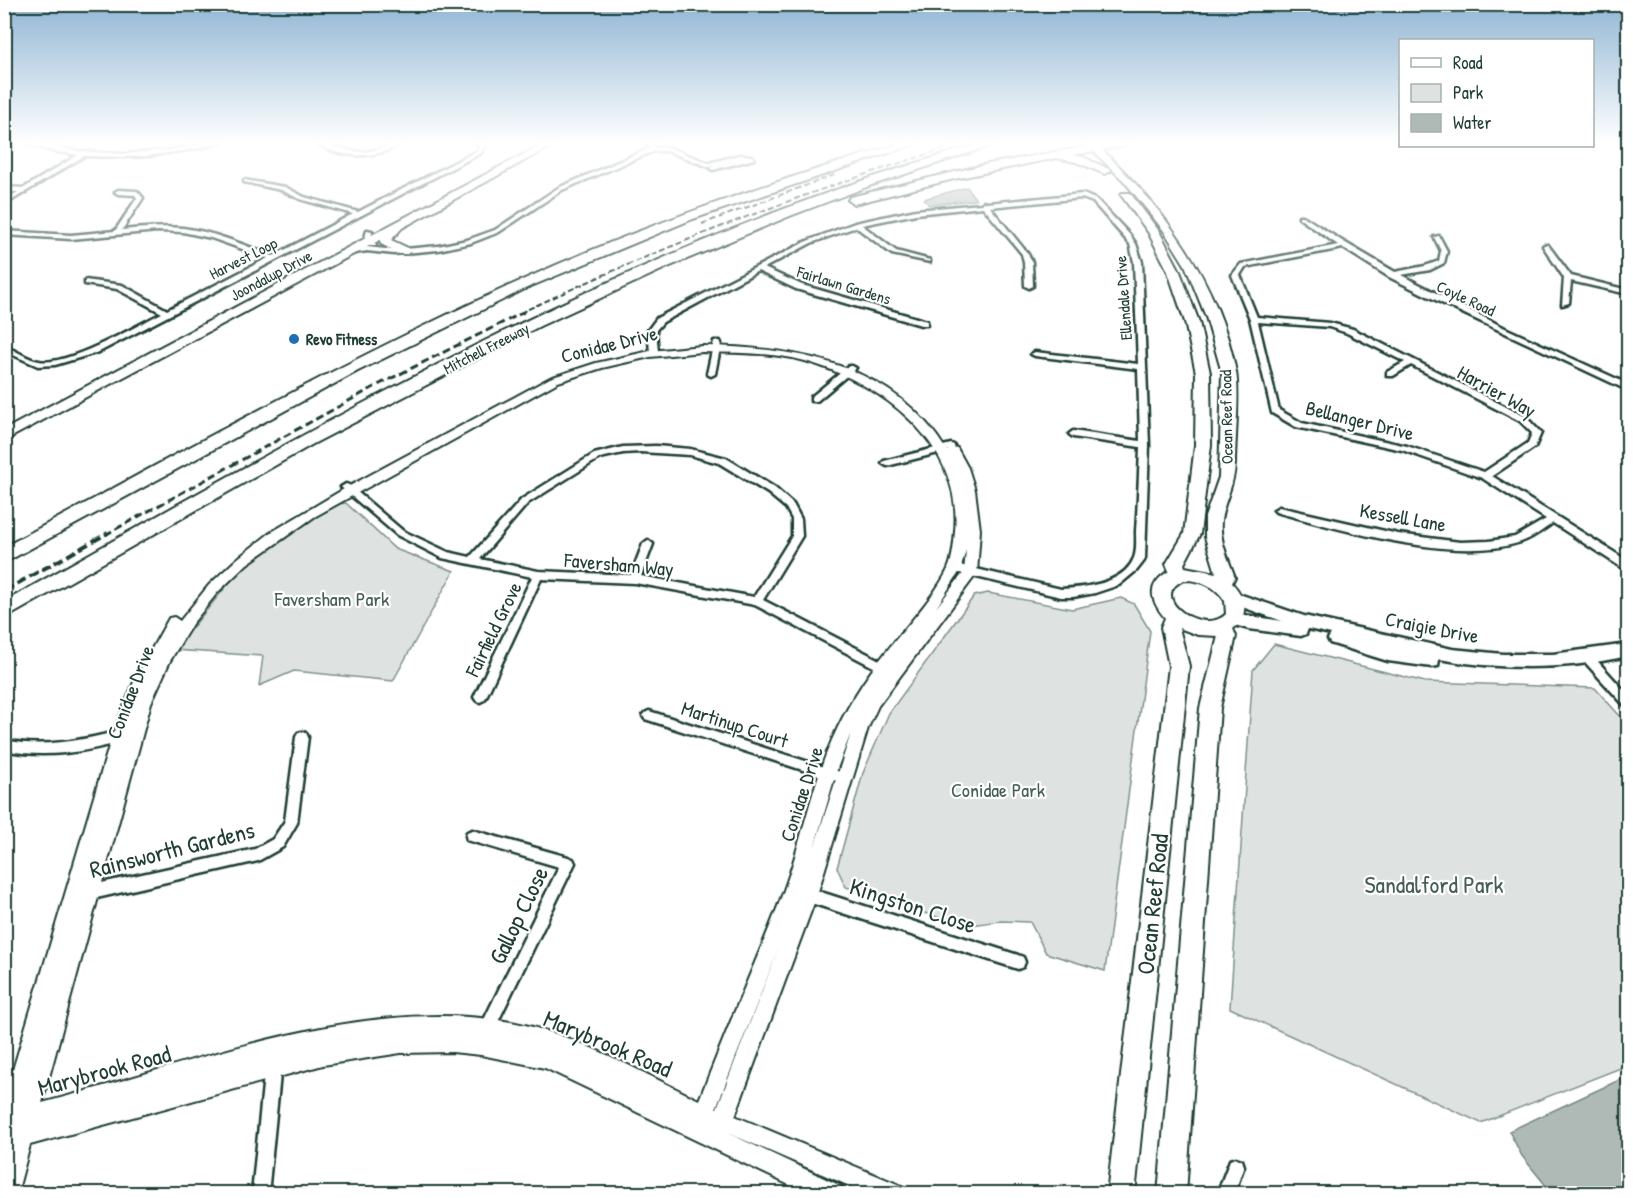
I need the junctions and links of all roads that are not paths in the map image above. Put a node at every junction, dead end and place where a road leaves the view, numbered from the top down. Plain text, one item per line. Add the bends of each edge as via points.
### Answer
1 (139, 199) edge
2 (305, 199) edge
3 (389, 199) edge
4 (435, 199) edge
5 (446, 199) edge
6 (547, 199) edge
7 (728, 199) edge
8 (737, 199) edge
9 (823, 199) edge
10 (858, 199) edge
11 (1043, 199) edge
12 (1087, 199) edge
13 (1130, 199) edge
14 (1143, 199) edge
15 (984, 204) junction
16 (359, 214) junction
17 (1301, 217) dead end
18 (682, 218) junction
19 (405, 221) junction
20 (857, 224) junction
21 (4, 232) edge
22 (117, 233) junction
23 (368, 237) junction
24 (1437, 237) dead end
25 (1342, 246) junction
26 (1546, 246) dead end
27 (399, 251) junction
28 (349, 252) junction
29 (273, 258) junction
30 (928, 261) dead end
31 (757, 268) junction
32 (1392, 275) junction
33 (636, 276) junction
34 (1568, 278) junction
35 (88, 282) dead end
36 (1029, 286) dead end
37 (1629, 292) edge
38 (1565, 303) dead end
39 (167, 313) junction
40 (1254, 319) junction
41 (924, 323) dead end
42 (717, 345) junction
43 (4, 348) edge
44 (654, 350) junction
45 (1035, 354) dead end
46 (148, 359) junction
47 (1409, 363) junction
48 (1142, 368) junction
49 (848, 370) junction
50 (102, 371) junction
51 (711, 374) dead end
52 (1390, 374) dead end
53 (1629, 387) edge
54 (814, 399) dead end
55 (4, 422) edge
56 (1073, 434) dead end
57 (4, 436) edge
58 (1145, 445) junction
59 (946, 448) junction
60 (886, 463) dead end
61 (1485, 476) junction
62 (348, 489) junction
63 (1279, 510) dead end
64 (1552, 519) junction
65 (648, 544) dead end
66 (4, 556) edge
67 (472, 561) junction
68 (1629, 566) edge
69 (955, 568) junction
70 (970, 573) junction
71 (1179, 574) junction
72 (538, 576) junction
73 (635, 579) junction
74 (1228, 591) junction
75 (756, 601) junction
76 (4, 612) edge
77 (1175, 617) junction
78 (1227, 623) junction
79 (1629, 650) edge
80 (1629, 661) edge
81 (1592, 662) junction
82 (888, 669) junction
83 (480, 697) dead end
84 (1629, 702) edge
85 (650, 717) dead end
86 (127, 735) junction
87 (302, 737) dead end
88 (4, 745) edge
89 (827, 774) junction
90 (843, 778) junction
91 (472, 836) dead end
92 (793, 890) junction
93 (90, 893) junction
94 (808, 895) junction
95 (73, 897) junction
96 (1018, 962) dead end
97 (485, 1036) junction
98 (273, 1059) junction
99 (28, 1117) junction
100 (723, 1119) junction
101 (706, 1127) junction
102 (10, 1135) edge
103 (1236, 1166) dead end
104 (842, 1172) junction
105 (6, 1194) edge
106 (260, 1194) edge
107 (835, 1194) edge
108 (894, 1194) edge
109 (1121, 1194) edge
110 (1172, 1194) edge
111 (1225, 1194) edge

1 - 22 street
2 - 16 street
3 - 16 street, Harvest Loop
4 - 23 main road, Joondalup Drive
5 - 19 main road, Joondalup Drive
6 - 27 street via 497,231 469,243
7 - 18 highway
8 - 18 highway
9 - 33 highway, Mitchell Freeway
10 - 33 highway
11 - 15 street, Ellendale Drive
12 - 48 street, Ellendale Drive via 1095,201 1133,244
13 - 71 main road, Ocean Reef Road via 1173,269 1192,322 1203,373 1203,445 1192,534 1175,564
14 - 74 main road, Ocean Reef Road via 1186,256 1213,317 1226,362 1227,477 1213,517 1213,537
15 - 20 street, Ellendale Drive
15 - 36 street via 1025,254
16 - 29 street, Harvest Loop
17 - 25 street, Coyle Road
18 - 66 highway via 471,309
19 - 23 main road, Joondalup Drive
19 - 27 main road via 385,240
20 - 30 street via 894,252
20 - 31 street, Ellendale Drive
21 - 22 street via 64,237
22 - 29 street via 202,233
23 - 27 street
23 - 28 main road, Joondalup Drive
23 - 50 main road, Joondalup Drive
24 - 32 street via 1443,251 1442,262
25 - 32 street, Coyle Road
25 - 40 street, Bellanger Drive via 1244,265 1236,275
26 - 34 street
27 - 28 street
28 - 46 main road, Joondalup Drive
29 - 39 street, Harvest Loop
31 - 41 street, Fairlawn Gardens via 799,288
31 - 44 street, Ellendale Drive via 654,324
32 - 53 street, Coyle Road
33 - 76 highway, Mitchell Freeway via 491,343 318,435
34 - 37 street
34 - 38 street
35 - 39 street via 118,287
39 - 43 street, Harvest Loop via 96,350 55,363 38,364
40 - 47 street, Harrier Way via 1330,325 1350,331
40 - 61 street, Bellanger Drive via 1275,411 1299,425 1404,448
42 - 44 street, Conidae Drive
42 - 49 street, Conidae Drive via 804,358
42 - 51 street
44 - 62 street, Conidae Drive via 554,380
45 - 48 street
46 - 50 main road
46 - 57 main road, Joondalup Drive
47 - 52 street
47 - 61 street, Harrier Way via 1523,419 1537,433 1532,445
48 - 58 street, Ellendale Drive
49 - 54 street
49 - 59 street, Conidae Drive via 906,408
50 - 55 main road, Joondalup Drive
56 - 58 street
58 - 70 street, Ellendale Drive via 1140,558 1120,580 1099,589 1061,593
59 - 60 street
59 - 69 street, Conidae Drive via 961,506 962,528
59 - 70 street, Conidae Drive via 963,468 969,490 974,530
61 - 64 street, Bellanger Drive
62 - 67 street, Faversham Way via 400,533 446,555
62 - 86 street, Conidae Drive via 268,539 241,560 196,607 157,670
63 - 64 street, Kessell Lane via 1430,544 1517,540
64 - 68 street, Bellanger Drive
65 - 73 street
67 - 72 street, Faversham Way
67 - 75 street via 525,501 597,456 631,448 703,454 732,465 778,494 797,516 797,536
69 - 70 street, Ellendale Drive
69 - 82 street, Conidae Drive
70 - 82 street, Conidae Drive via 936,620
71 - 74 main road via 1201,575
71 - 77 main road via 1166,581 1161,591 1164,604
72 - 73 street, Faversham Way
72 - 83 street, Fairfield Grove
73 - 75 street, Faversham Way
74 - 78 main road via 1236,611
74 - 81 main road, Craigie Drive via 1291,619 1443,654
75 - 82 street, Faversham Way
77 - 78 main road via 1198,627
77 - 109 main road, Ocean Reef Road via 1170,627 1179,666
78 - 81 main road, Craigie Drive via 1297,629 1388,655 1467,666 1517,671
78 - 110 main road, Ocean Reef Road via 1210,708
79 - 81 main road, Craigie Drive
80 - 81 main road, Craigie Drive
81 - 84 street
82 - 89 street, Conidae Drive via 856,706
82 - 90 street, Conidae Drive via 860,728
85 - 89 street, Martinup Court
86 - 88 street via 38,750
86 - 93 street, Conidae Drive
86 - 95 street, Conidae Drive
87 - 93 street, Rainsworth Gardens via 291,823 278,843 258,855
89 - 90 street, Martinup Court
89 - 92 street, Conidae Drive
90 - 94 street, Conidae Drive
91 - 97 street, Gallop Close via 568,863
92 - 94 street, Kingston Close
92 - 101 street, Conidae Drive
93 - 95 street, Rainsworth Gardens
93 - 99 street, Conidae Drive
94 - 96 street, Kingston Close
94 - 100 street, Conidae Drive
95 - 102 street, Conidae Drive
97 - 98 street, Marybrook Road
97 - 101 street, Marybrook Road
98 - 99 street, Marybrook Road
98 - 102 street, Marybrook Road
98 - 106 street
99 - 102 street, Marybrook Road
100 - 101 street, Marybrook Road
100 - 104 street, Marybrook Road
101 - 107 street, Marybrook Road
102 - 105 street, Conidae Drive
103 - 111 street
104 - 107 street
104 - 108 street, Marybrook Road

